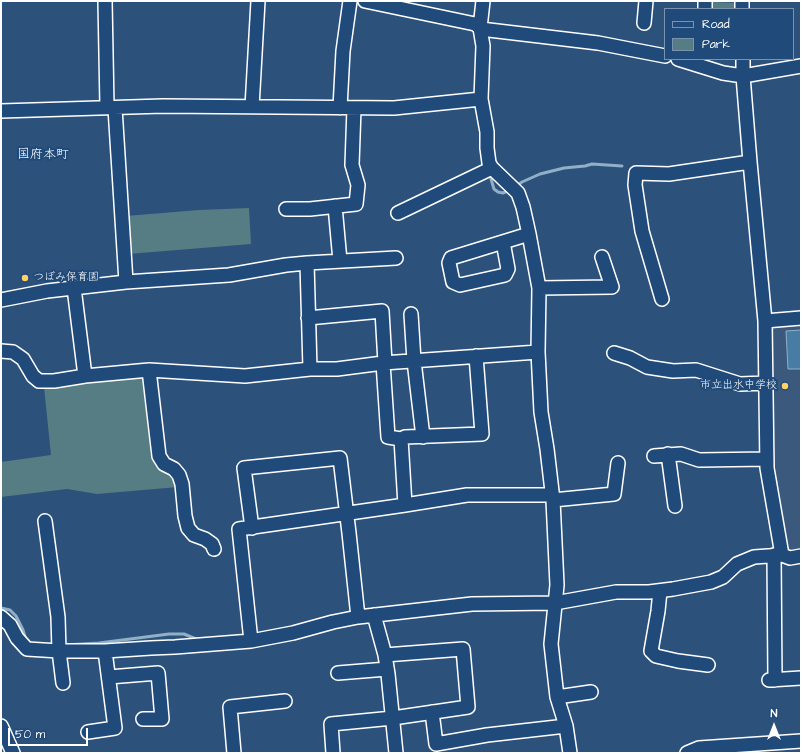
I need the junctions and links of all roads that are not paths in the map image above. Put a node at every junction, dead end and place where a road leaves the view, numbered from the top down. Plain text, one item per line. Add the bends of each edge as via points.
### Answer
1 (105, 1) edge
2 (258, 1) edge
3 (350, 1) edge
4 (365, 1) edge
5 (483, 1) edge
6 (646, 1) edge
7 (644, 23) dead end
8 (480, 28) junction
9 (664, 56) edge
10 (684, 60) edge
11 (743, 60) edge
12 (704, 63) edge
13 (801, 66) edge
14 (743, 76) junction
15 (481, 99) junction
16 (111, 107) junction
17 (252, 107) junction
18 (340, 108) junction
19 (354, 108) junction
20 (1, 110) edge
21 (750, 162) junction
22 (492, 168) junction
23 (335, 206) junction
24 (286, 209) dead end
25 (398, 213) dead end
26 (529, 234) junction
27 (503, 242) junction
28 (602, 257) dead end
29 (396, 258) dead end
30 (340, 261) junction
31 (307, 263) junction
32 (126, 282) junction
33 (74, 288) junction
34 (539, 288) junction
35 (1, 300) edge
36 (662, 300) dead end
37 (411, 314) dead end
38 (308, 318) junction
39 (801, 318) edge
40 (765, 321) junction
41 (1, 351) edge
42 (538, 352) junction
43 (614, 353) dead end
44 (476, 356) junction
45 (414, 361) junction
46 (384, 363) junction
47 (310, 369) junction
48 (149, 370) junction
49 (85, 376) junction
50 (766, 384) junction
51 (423, 436) junction
52 (401, 439) junction
53 (668, 454) junction
54 (654, 456) dead end
55 (767, 459) junction
56 (618, 463) dead end
57 (552, 497) junction
58 (405, 505) junction
59 (675, 506) dead end
60 (347, 513) junction
61 (45, 521) dead end
62 (252, 528) junction
63 (214, 549) dead end
64 (778, 555) junction
65 (801, 556) edge
66 (660, 591) junction
67 (555, 603) junction
68 (374, 615) junction
69 (1, 617) edge
70 (358, 617) junction
71 (251, 641) junction
72 (59, 651) junction
73 (105, 651) junction
74 (385, 655) junction
75 (708, 664) dead end
76 (387, 669) junction
77 (338, 673) dead end
78 (109, 677) junction
79 (801, 678) edge
80 (63, 683) dead end
81 (591, 692) dead end
82 (557, 697) junction
83 (285, 702) dead end
84 (432, 712) junction
85 (393, 718) junction
86 (143, 719) dead end
87 (1, 726) edge
88 (566, 726) junction
89 (88, 732) dead end
90 (801, 741) edge
91 (7, 748) edge
92 (728, 749) edge
93 (234, 753) edge
94 (333, 753) edge
95 (396, 753) edge
96 (570, 753) edge
97 (688, 753) edge

1 - 16 street
2 - 17 street
3 - 18 street via 343,50
4 - 8 street via 475,24
5 - 8 street
6 - 7 street
8 - 9 street via 598,43
8 - 15 street via 483,46
10 - 12 street
11 - 14 street
12 - 14 street via 723,73
13 - 14 street
14 - 21 street
15 - 19 street via 394,108
15 - 22 street via 486,148
16 - 17 street
16 - 20 street
16 - 32 street
17 - 18 street
18 - 19 street
19 - 23 street via 352,165 358,185 356,204
21 - 36 street via 669,174 636,173 635,186 642,232
21 - 40 street
22 - 25 street
22 - 26 street via 518,193
23 - 24 street via 310,210
23 - 30 street
26 - 27 street
26 - 34 street
27 - 27 street via 451,258 449,263 453,282 460,285 505,275 508,269
28 - 34 street via 612,287
29 - 30 street
30 - 31 street
31 - 32 street via 229,275
31 - 38 street
32 - 33 street
33 - 35 street
33 - 49 street
34 - 42 street
37 - 45 street
38 - 46 street via 382,311
38 - 47 street
39 - 40 street
40 - 50 street
41 - 49 street via 14,352 23,359 39,381
42 - 44 street
42 - 57 street via 541,412
43 - 50 street via 646,367 673,371 696,370 740,384
44 - 45 street
44 - 51 street via 482,434
45 - 46 street
45 - 51 street
46 - 47 street via 336,369
46 - 52 street via 388,437
47 - 48 street via 245,376
48 - 49 street
48 - 63 street via 159,456 164,464 179,475 188,528 194,535 212,544
50 - 55 street
51 - 52 street
52 - 58 street
53 - 54 street
53 - 55 street via 682,454 699,460
53 - 59 street
55 - 64 street
56 - 57 street via 614,494
57 - 58 street via 467,495
57 - 67 street via 557,585
58 - 60 street
60 - 62 street
60 - 62 street via 340,458 244,468
60 - 70 street
61 - 72 street via 58,617
62 - 71 street via 239,529
64 - 65 street via 790,558
64 - 66 street via 754,557 737,564 723,577 712,582
64 - 79 street via 772,680
66 - 67 street via 616,592
66 - 75 street via 651,651 656,656
67 - 68 street via 472,604
67 - 82 street via 551,644
68 - 70 street
68 - 74 street
69 - 72 street via 27,649
70 - 71 street
71 - 73 street
72 - 73 street
72 - 80 street
73 - 78 street
74 - 76 street
74 - 84 street via 463,649 468,707
76 - 77 street
76 - 85 street
78 - 86 street via 158,673 162,719
78 - 89 street via 115,728
81 - 82 street
82 - 88 street
83 - 93 street via 230,707
84 - 85 street
84 - 88 street via 436,744
85 - 94 street via 331,724
85 - 95 street
87 - 91 street
88 - 96 street
90 - 92 street
92 - 97 street via 699,748

